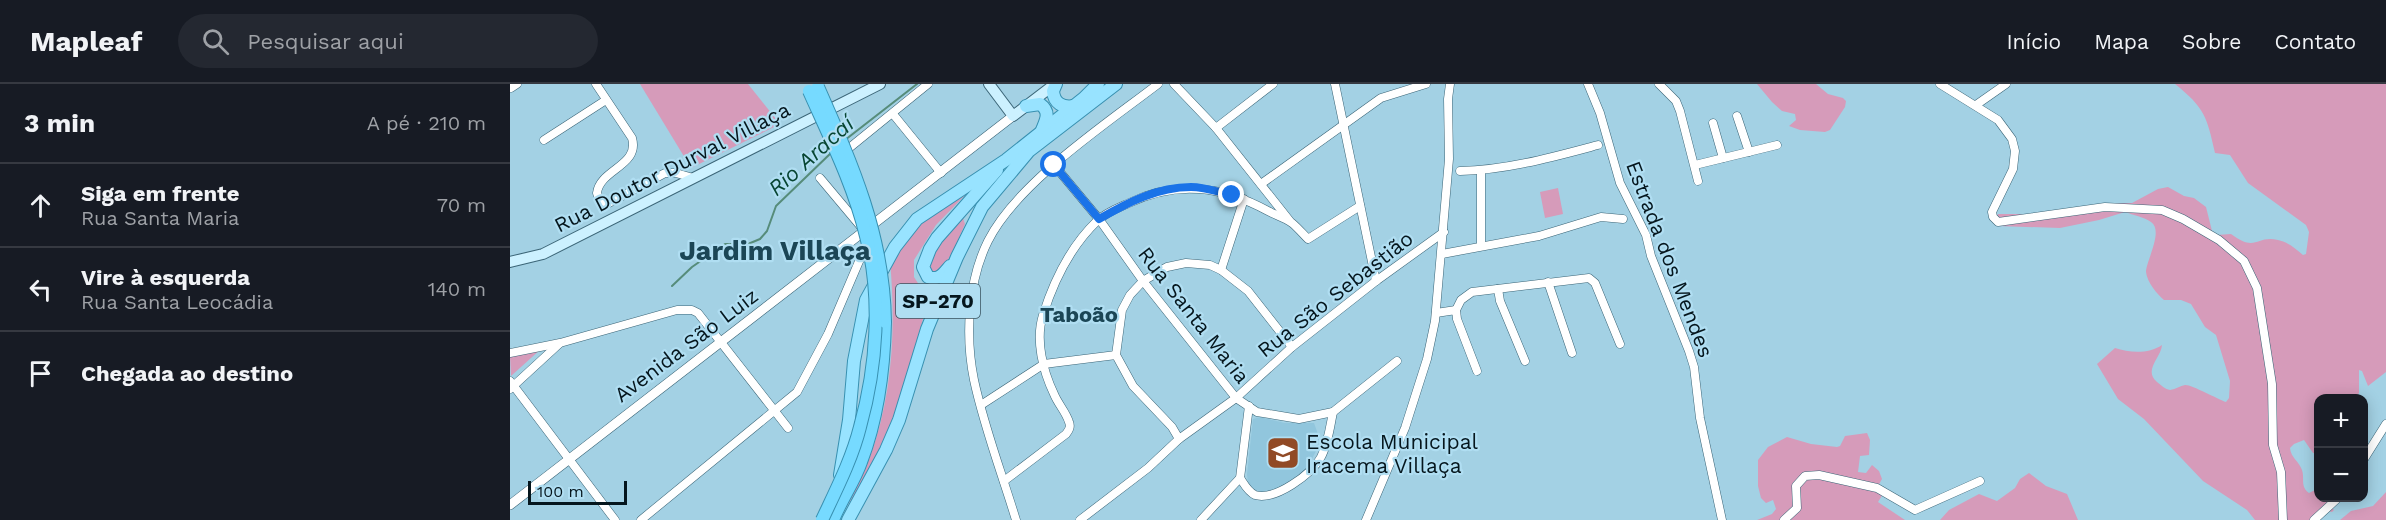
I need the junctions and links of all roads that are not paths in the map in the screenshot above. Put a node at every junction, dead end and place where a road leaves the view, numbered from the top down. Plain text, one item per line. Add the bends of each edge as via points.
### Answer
1 (596, 84) edge
2 (880, 84) edge
3 (928, 84) edge
4 (988, 84) edge
5 (1056, 84) edge
6 (1098, 84) edge
7 (1116, 84) edge
8 (1158, 84) edge
9 (1174, 84) edge
10 (1273, 84) edge
11 (1335, 84) edge
12 (1426, 84) edge
13 (1450, 84) edge
14 (1588, 84) edge
15 (1659, 84) edge
16 (1940, 84) edge
17 (2006, 84) edge
18 (812, 87) edge
19 (606, 100) junction
20 (1976, 105) junction
21 (1026, 106) junction
22 (1078, 106) junction
23 (893, 114) junction
24 (1013, 116) junction
25 (1737, 116) dead end
26 (1713, 123) dead end
27 (1342, 127) junction
28 (1216, 128) junction
29 (1041, 131) junction
30 (544, 140) dead end
31 (1598, 145) dead end
32 (1777, 145) dead end
33 (1749, 152) junction
34 (838, 157) dead end
35 (1723, 158) junction
36 (1006, 160) junction
37 (1054, 165) junction
38 (1695, 165) junction
39 (1460, 171) dead end
40 (1481, 171) junction
41 (941, 173) junction
42 (693, 178) junction
43 (820, 178) dead end
44 (1698, 181) dead end
45 (1262, 184) junction
46 (1244, 199) junction
47 (1360, 206) junction
48 (1099, 219) junction
49 (1623, 219) dead end
50 (876, 223) junction
51 (1292, 223) junction
52 (865, 232) junction
53 (1444, 232) junction
54 (1481, 246) junction
55 (1442, 254) junction
56 (957, 257) junction
57 (510, 262) edge
58 (1221, 270) junction
59 (1143, 281) junction
60 (1376, 281) junction
61 (1548, 282) junction
62 (1498, 289) junction
63 (1456, 310) junction
64 (1436, 314) junction
65 (722, 342) junction
66 (560, 343) junction
67 (1620, 344) dead end
68 (1292, 346) junction
69 (510, 353) edge
70 (1572, 353) dead end
71 (1116, 355) junction
72 (1397, 361) dead end
73 (1526, 361) dead end
74 (1044, 364) junction
75 (1477, 371) dead end
76 (511, 385) edge
77 (1236, 398) junction
78 (981, 405) junction
79 (1249, 406) junction
80 (1334, 412) junction
81 (774, 413) junction
82 (2386, 424) edge
83 (788, 428) dead end
84 (1179, 439) junction
85 (2368, 453) edge
86 (569, 459) junction
87 (1240, 478) junction
88 (1004, 480) junction
89 (1980, 481) dead end
90 (838, 485) junction
91 (2334, 502) edge
92 (510, 505) edge
93 (615, 520) edge
94 (641, 520) edge
95 (822, 520) edge
96 (833, 520) edge
97 (848, 520) edge
98 (1016, 520) edge
99 (1080, 520) edge
100 (1201, 520) edge
101 (1366, 520) edge
102 (1722, 520) edge
103 (1784, 520) edge
104 (2283, 520) edge
105 (2314, 520) edge

1 - 19 street
2 - 42 main road, Rua Doutor Durval Villaça
3 - 23 street
4 - 24 main road
5 - 21 main road, Avenida São Luiz
5 - 22 main road via 1056,101
6 - 22 main road, SP-270
7 - 22 main road, SP-270
8 - 37 street
9 - 28 street
10 - 28 street
11 - 27 street
12 - 27 street via 1381,98
13 - 53 street
14 - 102 street, Estrada dos Mendes via 1620,183 1646,236 1694,367 1700,418
15 - 38 street via 1676,100
16 - 20 street
17 - 20 street
18 - 90 highway, SP-270, bridge via 858,208 875,286 876,322 868,386 860,427
18 - 96 highway, SP-270, bridge via 855,172 872,221 885,298 882,372 869,437
19 - 30 street
19 - 42 street via 632,138 634,148 626,161 600,182 600,201 609,202 665,173
20 - 104 street via 2005,127 2015,151 2013,169 1992,212 1998,222 2105,207 2162,210 2218,240 2244,261 2257,288 2272,384 2273,445 2281,472
21 - 24 main road, Avenida São Luiz
21 - 29 main road via 1040,104 1046,110
22 - 29 main road, SP-270
22 - 56 main road, SP-270 via 1029,151 982,207
23 - 34 street
23 - 41 street
24 - 41 street, Avenida São Luiz
25 - 33 street
26 - 35 street
27 - 45 street
27 - 47 street
28 - 45 street
29 - 36 main road, SP-270
31 - 40 street
32 - 33 street
33 - 35 street
35 - 38 street
36 - 56 main road via 938,238 925,259 925,273 939,278
36 - 90 main road, SP-270 via 917,219 894,247 866,300
37 - 48 street, Rua Santa Maria
37 - 78 street via 1010,208 980,260 969,331
38 - 44 street
39 - 40 street
40 - 54 street
41 - 50 street, Avenida São Luiz
42 - 57 main road, Rua Doutor Durval Villaça via 543,254
43 - 52 street
45 - 51 street
46 - 48 street via 1191,187 1161,191 1138,198
46 - 51 street
46 - 58 street
47 - 51 street via 1308,239
47 - 60 street
48 - 59 street, Rua Santa Maria
48 - 74 street via 1075,246 1056,280 1042,317 1040,342
49 - 54 street via 1601,217 1539,236
50 - 52 street, Avenida São Luiz
50 - 81 street via 828,334 797,392
52 - 65 street, Avenida São Luiz
53 - 55 street
53 - 60 street, Rua São Sebastião
54 - 55 street
55 - 64 street
56 - 97 main road, SP-270 via 927,329 899,420
58 - 59 street via 1186,263 1167,267
58 - 68 street via 1248,291
59 - 71 street via 1122,310
59 - 77 street, Rua Santa Maria
60 - 68 street, Rua São Sebastião
61 - 62 street
61 - 67 street via 1592,279
61 - 70 street
62 - 63 street via 1473,292 1461,300
62 - 73 street
63 - 64 street
63 - 75 street
64 - 101 street via 1409,417
65 - 66 street via 698,314 684,309
65 - 81 street
65 - 86 street, Avenida São Luiz
66 - 69 street
66 - 76 street
68 - 77 street, Rua São Sebastião
71 - 74 street
71 - 84 street via 1133,386
72 - 80 street, Rua Santa Maria
74 - 78 street
74 - 88 street via 1070,429
76 - 86 street
77 - 79 street, Rua Santa Maria
77 - 84 street, Rua São Sebastião
78 - 88 street
79 - 80 street, Rua Santa Maria via 1257,412 1288,419
79 - 87 street
80 - 87 street via 1317,464 1289,486 1273,494 1258,495 1247,489
81 - 83 street
81 - 94 street
82 - 85 street
84 - 99 street, Rua São Sebastião
86 - 92 street, Avenida São Luiz
86 - 93 street
87 - 100 street
88 - 98 street
89 - 103 street via 1915,510 1877,488 1819,475 1804,476 1796,486 1797,508
90 - 95 highway, SP-270, bridge
91 - 105 street

